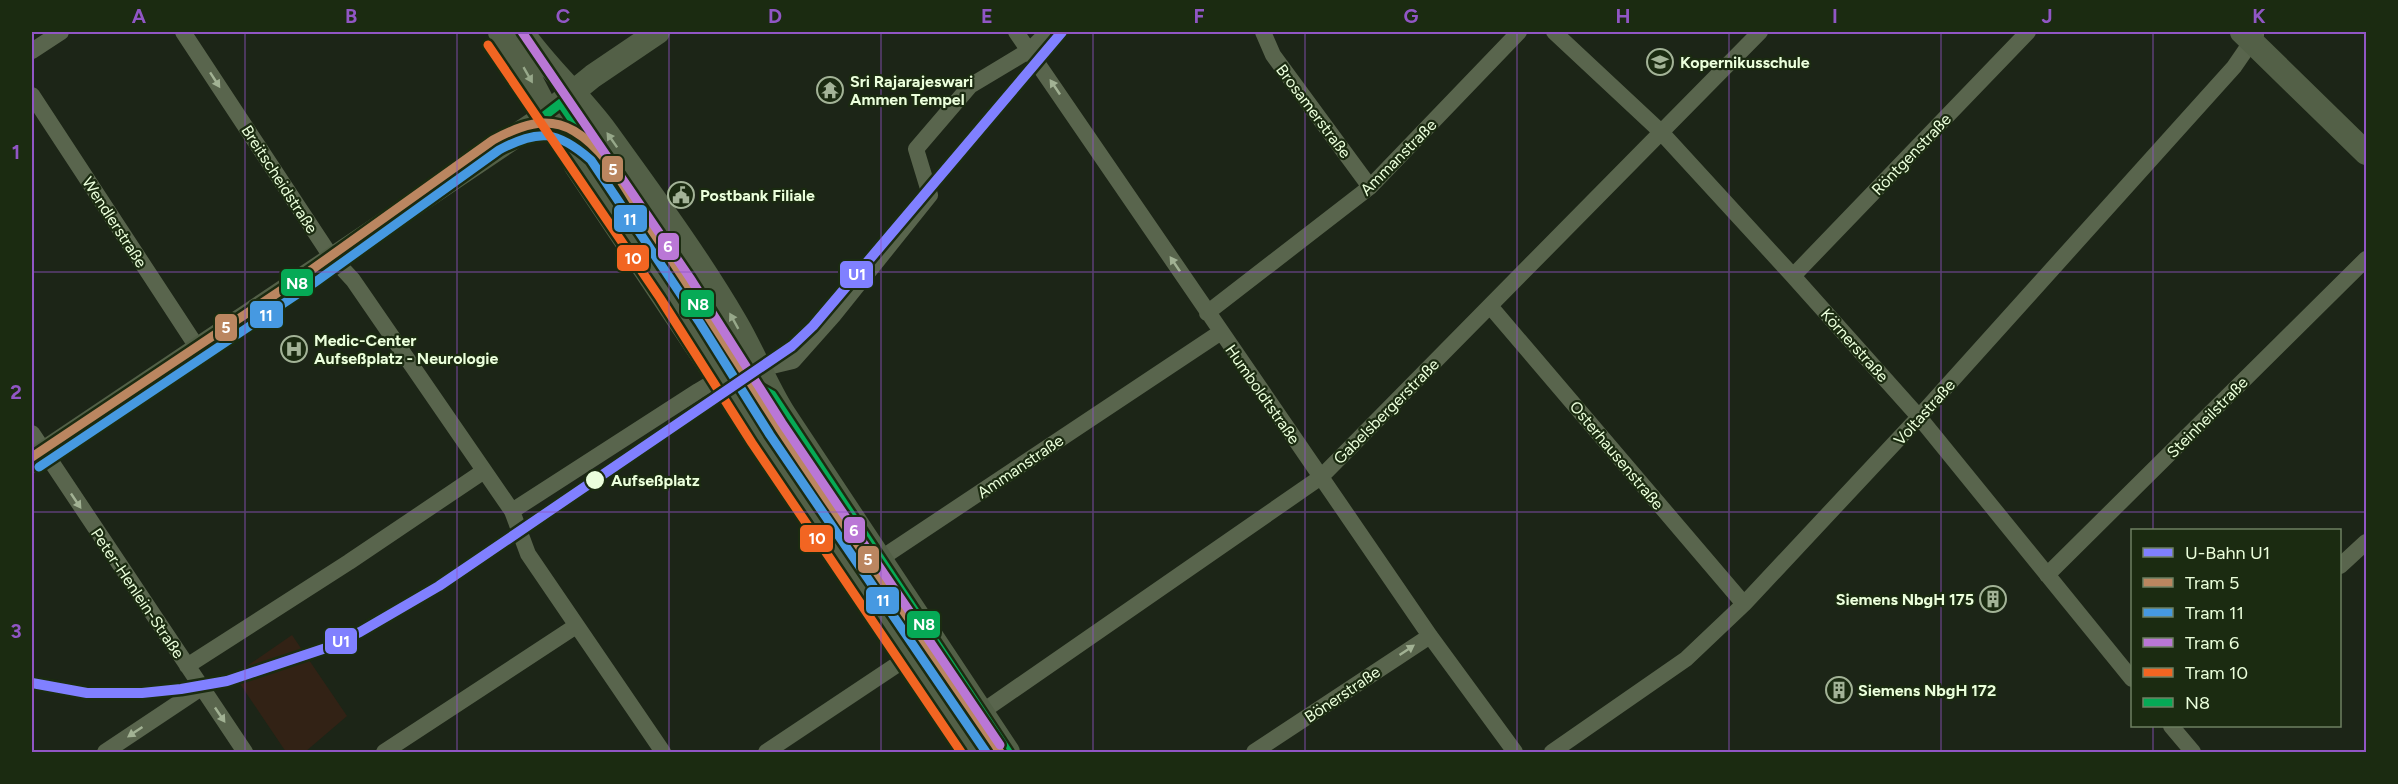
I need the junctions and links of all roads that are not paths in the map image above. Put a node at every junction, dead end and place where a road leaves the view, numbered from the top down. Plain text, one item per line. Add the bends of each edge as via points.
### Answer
1 (61, 32) edge
2 (183, 32) edge
3 (500, 32) edge
4 (522, 32) edge
5 (658, 32) edge
6 (1016, 32) edge
7 (1048, 32) edge
8 (1263, 32) edge
9 (1520, 32) edge
10 (1554, 32) edge
11 (1760, 32) edge
12 (2028, 32) edge
13 (2251, 35) edge
14 (1030, 50) junction
15 (32, 51) edge
16 (573, 92) junction
17 (32, 95) edge
18 (548, 114) junction
19 (1660, 131) junction
20 (2367, 153) edge
21 (1370, 187) junction
22 (332, 259) junction
23 (2367, 259) edge
24 (1793, 276) junction
25 (1490, 306) junction
26 (1207, 313) junction
27 (1221, 332) junction
28 (199, 350) junction
29 (760, 373) junction
30 (721, 382) junction
31 (1919, 417) junction
32 (36, 449) edge
33 (484, 471) junction
34 (1321, 477) junction
35 (512, 511) junction
36 (2367, 542) edge
37 (889, 553) junction
38 (2341, 565) edge
39 (2047, 575) junction
40 (1744, 604) junction
41 (576, 626) junction
42 (1430, 636) junction
43 (913, 654) junction
44 (187, 666) junction
45 (2131, 677) edge
46 (201, 688) junction
47 (981, 712) junction
48 (960, 727) junction
49 (2172, 727) edge
50 (105, 753) edge
51 (245, 753) edge
52 (384, 753) edge
53 (663, 753) edge
54 (766, 753) edge
55 (977, 753) edge
56 (1008, 753) edge
57 (1254, 753) edge
58 (1515, 753) edge
59 (1552, 753) edge
60 (2193, 753) edge

1 - 15 street
2 -> 22 street, Breitscheidstraße
3 -> 18 main road
4 - 16 main road
5 - 16 main road
6 - 14 street, Humboldtstraße
7 - 14 street
8 - 21 street, Brosamerstraße via 1273,56
9 - 21 street, Ammanstraße
10 - 19 street, Körnerstraße
11 - 19 street, Gabelsbergerstraße
12 - 24 street, Röntgenstraße
13 - 20 main road
13 - 31 street, Voltastraße via 2234,68
26 -> 14 street, Humboldtstraße
14 - 29 street via 970,86 916,148 930,195 793,361
16 - 18 main road
29 -> 16 main road via 711,283 605,130
17 - 28 street, Wendlerstraße
18 - 22 main road
18 - 30 main road via 576,166
19 - 24 street, Körnerstraße
19 - 25 street, Gabelsbergerstraße
21 - 26 street, Ammanstraße
22 - 28 main road
22 - 33 street, Breitscheidstraße via 353,280
23 - 39 street, Steinheilstraße
24 - 31 street, Körnerstraße
25 - 34 street, Gabelsbergerstraße
25 - 40 street, Osterhausenstraße
26 - 27 street, Humboldtstraße
27 - 34 street, Humboldtstraße
27 - 37 street, Ammanstraße
28 - 32 main road
29 - 37 main road via 799,439
30 - 35 street via 698,391
30 - 43 main road via 753,421
31 - 39 street, Körnerstraße
31 - 40 street, Voltastraße
32 -> 44 street, Peter-Henlein-Straße
33 - 35 street
33 - 44 street
34 - 42 street, Humboldtstraße
34 - 47 street, Gabelsbergerstraße
35 - 41 street via 528,554
36 - 38 street
37 - 47 main road
39 - 45 street, Körnerstraße
40 - 59 street, Voltastraße via 1686,659
41 - 52 street
41 - 53 street
57 -> 42 street, Bönerstraße
42 - 58 street, Humboldtstraße
43 - 48 main road
43 - 54 street
44 - 46 street, Peter-Henlein-Straße
46 -> 50 street
46 -> 51 street, Peter-Henlein-Straße
47 - 48 street, Gabelsbergerstraße
47 - 56 main road
48 - 55 main road
49 - 60 street

